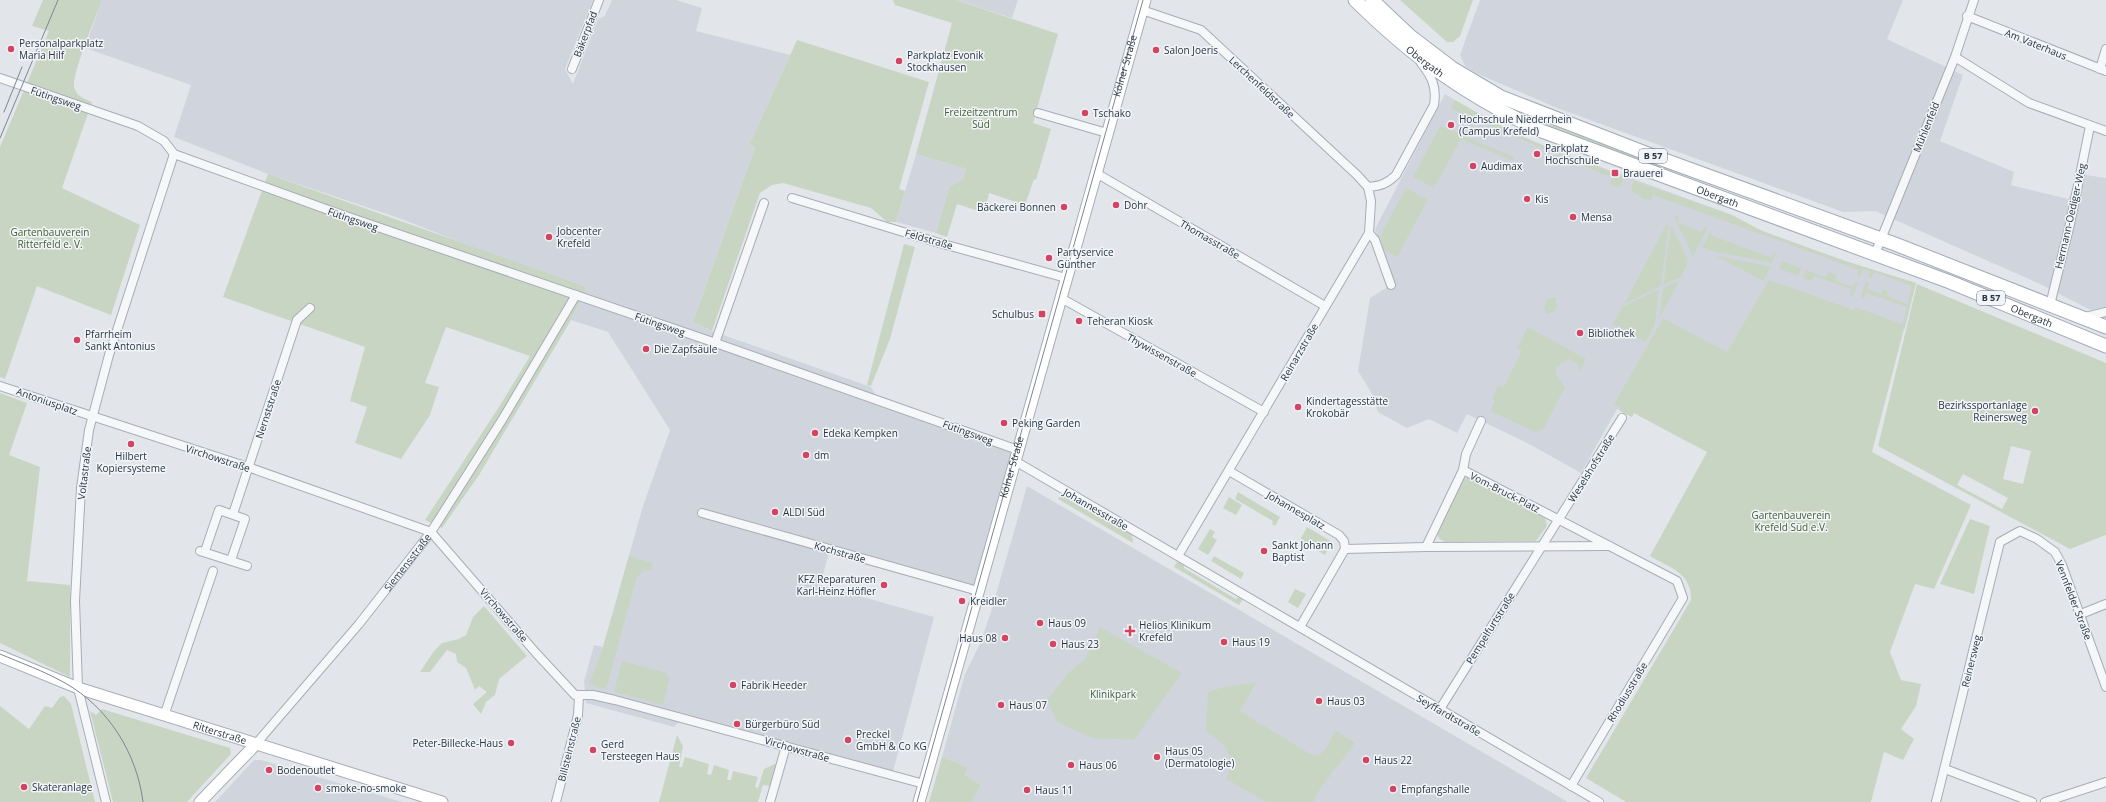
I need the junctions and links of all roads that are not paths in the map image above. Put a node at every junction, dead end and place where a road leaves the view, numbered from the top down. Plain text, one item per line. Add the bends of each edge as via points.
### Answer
1 (599, 0) edge
2 (1355, 0) edge
3 (1372, 0) edge
4 (1974, 0) edge
5 (1143, 5) edge
6 (1967, 16) junction
7 (2106, 49) edge
8 (1414, 54) junction
9 (1955, 57) junction
10 (572, 68) dead end
11 (2103, 70) edge
12 (0, 78) edge
13 (1038, 113) dead end
14 (2090, 126) junction
15 (2106, 131) edge
16 (1107, 133) junction
17 (174, 154) junction
18 (1096, 173) junction
19 (1368, 187) junction
20 (792, 198) dead end
21 (764, 203) dead end
22 (1369, 233) junction
23 (1881, 239) junction
24 (1875, 254) junction
25 (1066, 278) junction
26 (1391, 285) dead end
27 (576, 295) junction
28 (1061, 298) junction
29 (2050, 305) junction
30 (1325, 306) junction
31 (310, 308) dead end
32 (2106, 312) edge
33 (2085, 317) junction
34 (2106, 327) edge
35 (715, 343) junction
36 (2106, 346) edge
37 (0, 386) edge
38 (1264, 412) junction
39 (93, 417) junction
40 (1622, 418) dead end
41 (1481, 421) dead end
42 (1018, 450) junction
43 (1015, 461) junction
44 (248, 467) junction
45 (1463, 470) junction
46 (1229, 471) junction
47 (702, 513) dead end
48 (232, 514) junction
49 (1559, 519) junction
50 (2020, 531) joint
51 (431, 532) junction
52 (1612, 546) junction
53 (1426, 547) junction
54 (1541, 547) junction
55 (1345, 549) junction
56 (1178, 556) junction
57 (231, 560) junction
58 (247, 566) dead end
59 (213, 571) dead end
60 (978, 591) junction
61 (1683, 598) joint
62 (2106, 604) edge
63 (2081, 614) junction
64 (1300, 627) junction
65 (0, 656) edge
66 (2106, 687) edge
67 (78, 688) junction
68 (579, 696) junction
69 (1440, 709) junction
70 (164, 716) junction
71 (255, 745) junction
72 (786, 746) junction
73 (1945, 769) junction
74 (2106, 782) edge
75 (924, 784) junction
76 (1571, 786) junction
77 (106, 802) edge
78 (200, 802) edge
79 (442, 802) edge
80 (556, 802) edge
81 (770, 802) edge
82 (918, 802) edge
83 (1599, 802) edge
84 (1936, 802) edge
85 (2032, 802) edge
86 (2045, 802) edge

1 - 10 street, Bäkerpfad
2 - 8 main road, Obergath / B 57
3 - 23 main road, Obergath / B 57 via 1410,36 1445,64 1501,97
4 - 6 street, Mühlenfeld
5 - 16 main road, Kölner Straße
5 - 19 street, Lerchenfeldstraße via 1201,30
6 - 9 street, Mühlenfeld
6 - 11 street, Am Vaterhaus
7 - 11 street
8 - 19 street via 1434,82 1434,106 1396,175 1389,183
8 - 24 main road, Obergath / B 57 via 1477,98 1539,130
9 - 14 street via 2029,103
9 - 23 street, Mühlenfeld
12 - 17 street, Fütingsweg via 138,126 164,141
13 - 16 street
14 - 15 street
14 - 29 street, Hermann-Oediger-Weg
16 - 18 main road, Kölner Straße
17 - 27 street, Fütingsweg
17 - 39 street, Voltastraße via 109,356
18 - 25 main road, Kölner Straße
18 - 30 street, Thomasstraße
19 - 22 street, Reinarzstraße via 1371,201
20 - 25 street, Feldstraße
21 - 35 street
22 - 26 street via 1375,240
22 - 30 street, Reinarzstraße
23 - 24 street, Mühlenfeld
23 - 29 main road, Obergath / B 57
24 - 36 main road, Obergath / B 57 via 1958,284
25 - 28 main road, Kölner Straße
27 - 35 street, Fütingsweg
27 - 51 street, Siemensstraße via 502,420
28 - 38 street, Thywissenstraße
28 - 42 main road, Kölner Straße
29 - 33 main road, Obergath / B 57
30 - 38 street, Reinarzstraße
31 - 44 street, Nernststraße via 297,320
32 - 33 street
33 - 34 main road, Obergath / B 57
35 - 42 street, Fütingsweg
37 - 39 street, Antoniusplatz
38 - 46 street, Reinarzstraße
39 - 44 street, Virchowstraße
39 - 67 street, Voltastraße via 88,437 79,516 75,601
40 - 49 street, Weselshofstraße
41 - 45 street via 1466,454
42 - 43 main road, Kölner Straße
43 - 56 street, Johannesstraße
43 - 60 main road, Kölner Straße
44 - 48 street, Nernststraße
44 - 51 street, Virchowstraße
45 - 49 street, Vom-Bruck-Platz
45 - 53 street, Vom-Bruck-Platz
46 - 55 street, Johannesplatz via 1339,535 1344,541
46 - 56 street
47 - 60 street, Kochstraße
48 - 57 street via 245,519
48 - 57 street via 219,510 203,551
49 - 52 street, Vom-Bruck-Platz
49 - 54 street
50 - 63 street, Vennfelder Straße via 2055,552
50 - 73 street, Reinersweg via 2000,542
51 - 68 street, Virchowstraße via 560,679
51 - 71 street, Siemensstraße via 359,624
52 - 54 street
52 - 61 street, Vom-Bruck-Platz via 1678,581
53 - 54 street
53 - 55 street
54 - 69 street, Pempelfurtstraße
55 - 64 street
56 - 64 street
57 - 58 street
59 - 70 street
60 - 75 main road, Kölner Straße
61 - 76 street, Rhodiusstraße
62 - 63 street
63 - 66 street, Vennfelder Straße
64 - 69 street, Seyffardtstraße
65 - 67 main road, Ritterstraße
67 - 70 main road, Ritterstraße
67 - 77 street, Voltastraße
68 - 72 street, Virchowstraße via 606,698
68 - 80 street, Billsteinstraße via 578,715
69 - 76 street, Seyffardtstraße
70 - 71 main road, Ritterstraße
71 - 78 main road, Siemensstraße
71 - 79 main road, Ritterstraße
72 - 75 street, Virchowstraße
72 - 81 street
73 - 84 street, Reinersweg
73 - 85 street
74 - 86 street
75 - 82 main road, Kölner Straße
76 - 83 street, Seyffardtstraße

